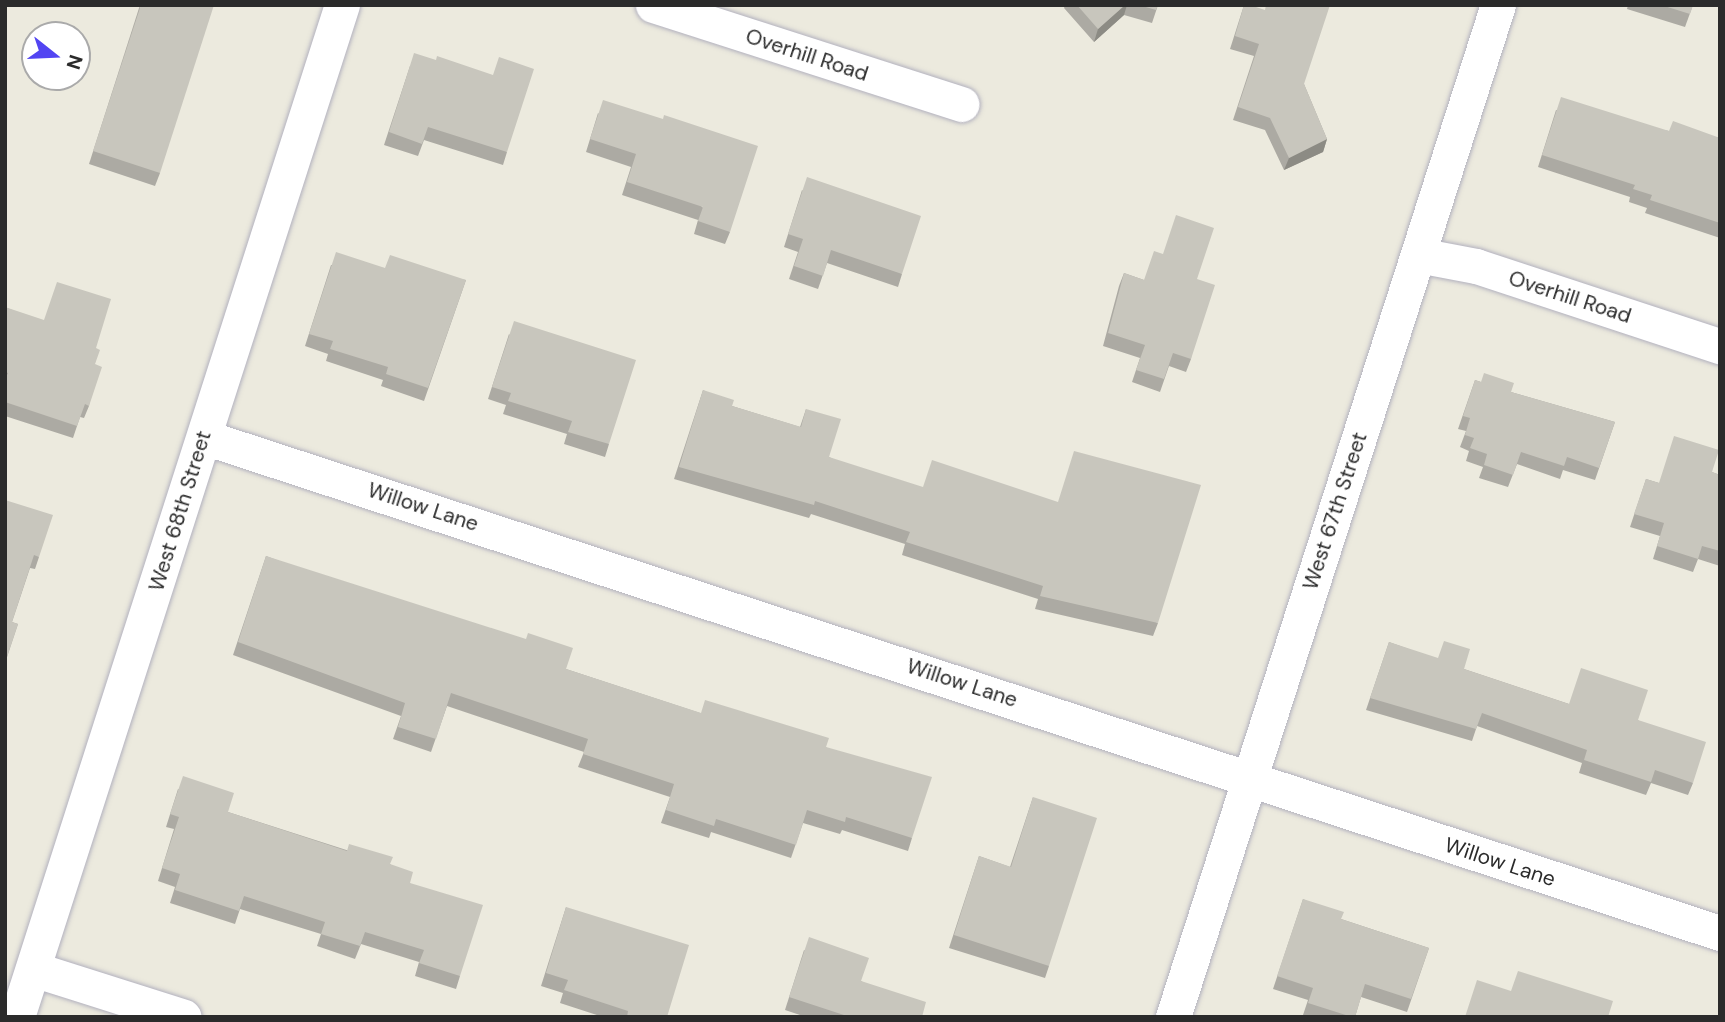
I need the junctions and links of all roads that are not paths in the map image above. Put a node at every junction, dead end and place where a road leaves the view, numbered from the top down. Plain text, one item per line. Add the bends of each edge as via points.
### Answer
1 (342, 5) edge
2 (653, 5) edge
3 (1498, 5) edge
4 (962, 104) dead end
5 (1418, 255) junction
6 (1720, 346) edge
7 (204, 437) junction
8 (1249, 778) junction
9 (1720, 933) edge
10 (33, 969) junction
11 (17, 1017) edge
12 (184, 1017) edge
13 (1172, 1017) edge

1 - 7 street, West 68th Street
2 - 4 street, Overhill Road
3 - 5 street, West 67th Street
5 - 6 street, Overhill Road via 1476,266
5 - 8 street, West 67th Street
7 - 8 street, Willow Lane
7 - 10 street, West 68th Street
8 - 9 street, Willow Lane
8 - 13 street, West 67th Street
10 - 11 street, West 68th Street
10 - 12 street

